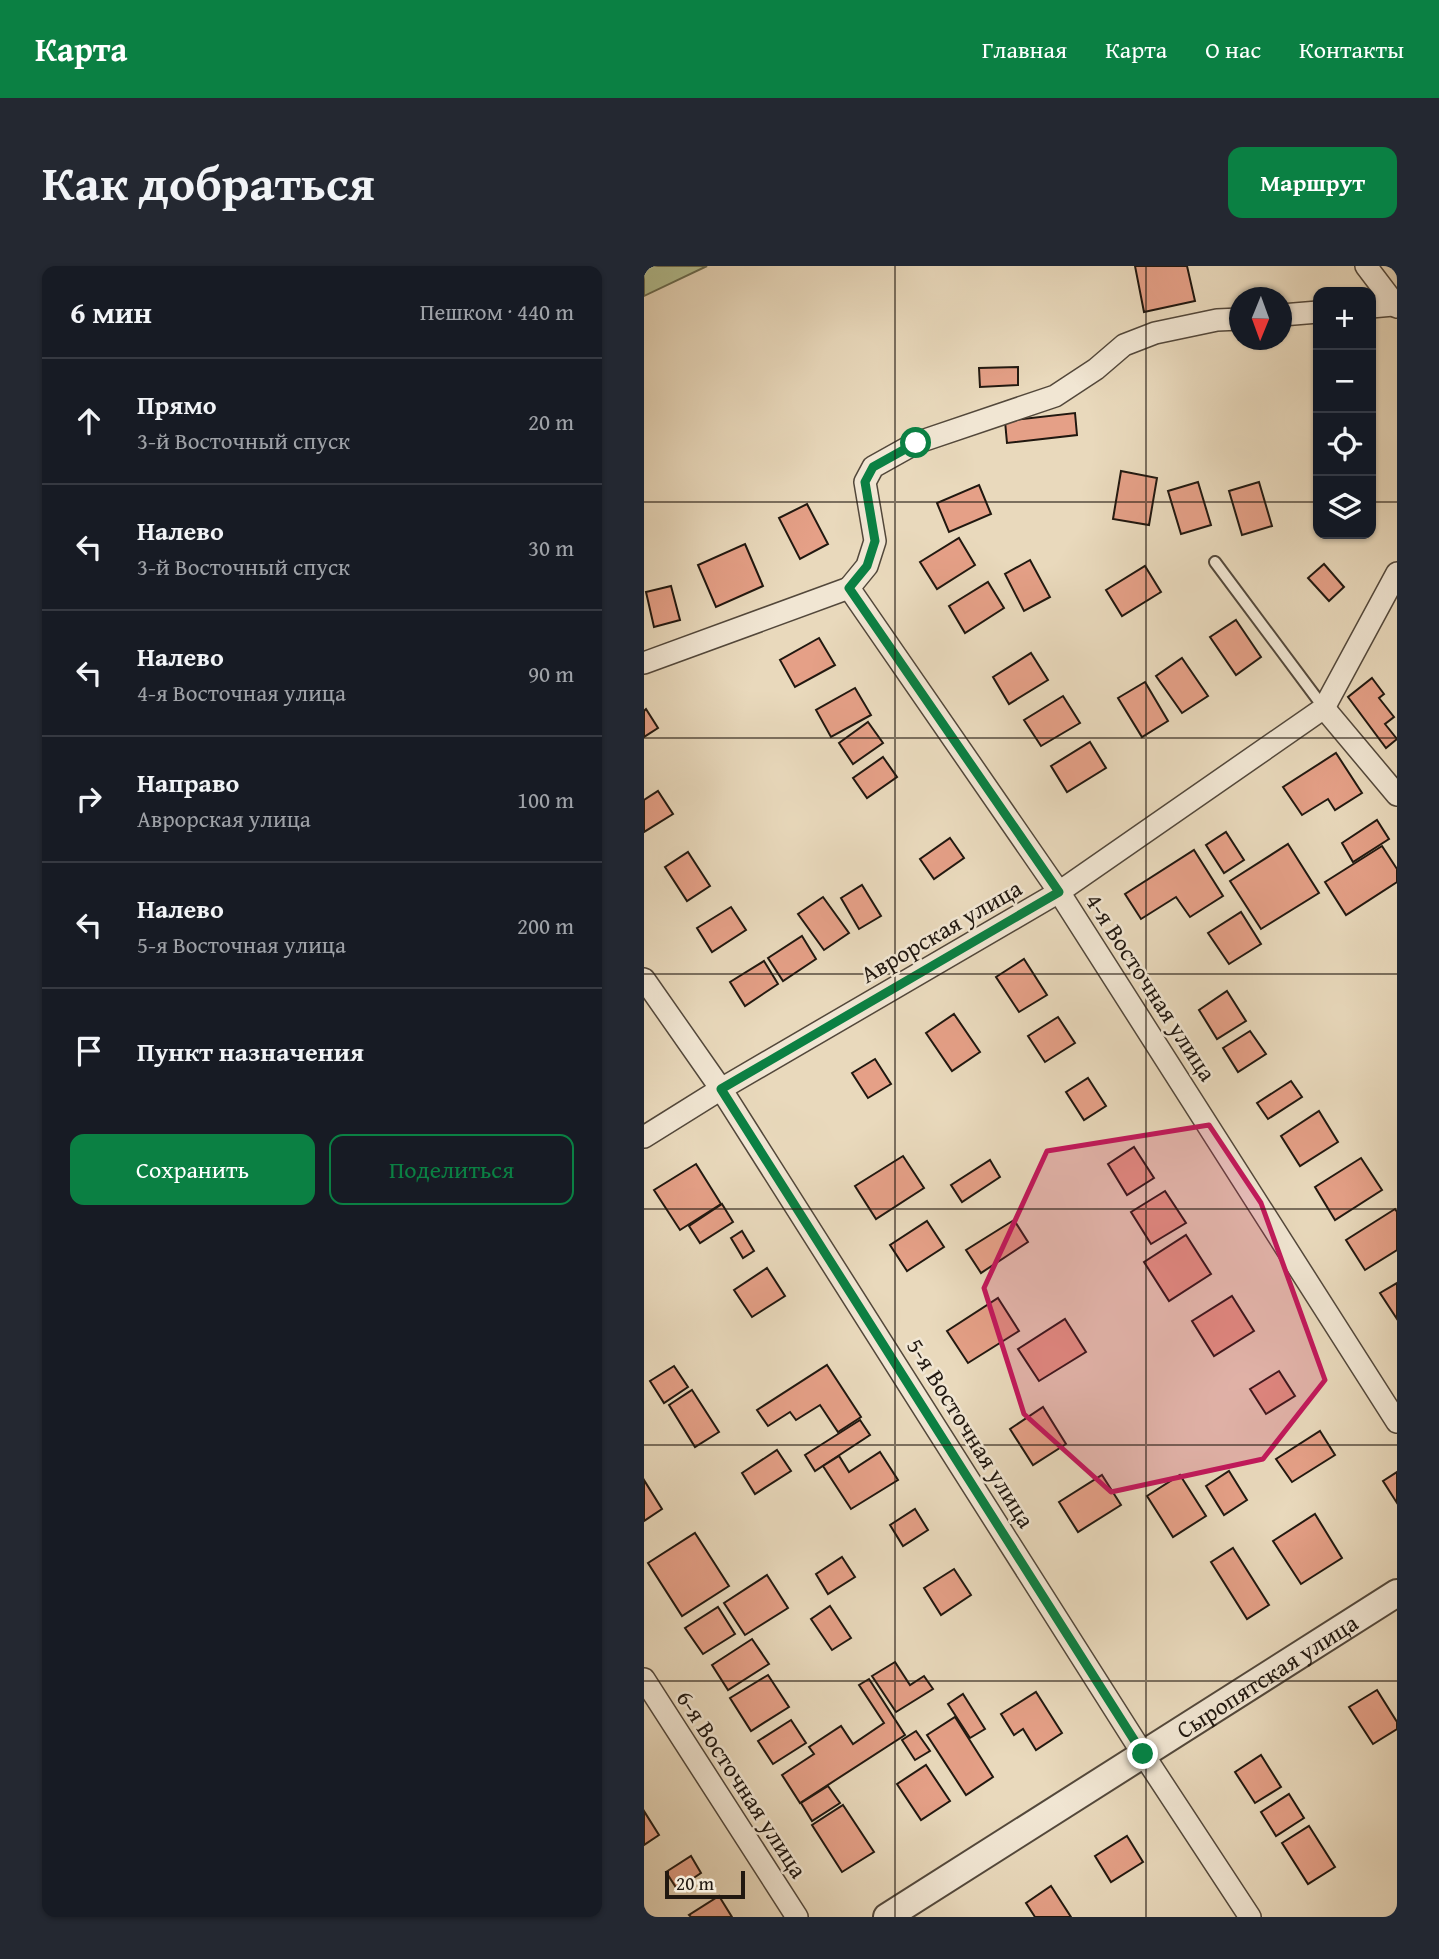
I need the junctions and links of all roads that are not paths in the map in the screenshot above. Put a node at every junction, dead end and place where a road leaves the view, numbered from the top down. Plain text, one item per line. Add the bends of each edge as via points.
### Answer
1 (1366, 266) edge
2 (1395, 306) edge
3 (1376, 307) edge
4 (1313, 312) edge
5 (1292, 314) edge
6 (1229, 319) edge
7 (1215, 562) dead end
8 (1397, 573) edge
9 (849, 588) junction
10 (644, 663) edge
11 (1324, 708) junction
12 (1397, 795) edge
13 (1059, 892) junction
14 (644, 979) edge
15 (721, 1089) junction
16 (644, 1138) edge
17 (1397, 1422) edge
18 (1397, 1593) edge
19 (644, 1679) edge
20 (1143, 1754) junction
21 (797, 1917) edge
22 (887, 1917) edge
23 (1250, 1917) edge

1 - 2 street
2 - 3 street
4 - 5 street
6 - 9 street via 1156,333 1124,345 1055,396 916,443 873,467 865,482 875,541 867,566
7 - 11 lane
8 - 11 street
9 - 10 street
9 - 13 street, 4-я Восточная улица
11 - 12 street
11 - 13 street, Аврорская улица
13 - 15 street, Аврорская улица
13 - 17 street, 4-я Восточная улица
14 - 15 street, 5-я Восточная улица
15 - 16 street, Аврорская улица
15 - 20 street, 5-я Восточная улица
18 - 20 street, Сыропятская улица
19 - 21 street, 6-я Восточная улица
20 - 22 street, Сыропятская улица
20 - 23 street, 5-я Восточная улица

